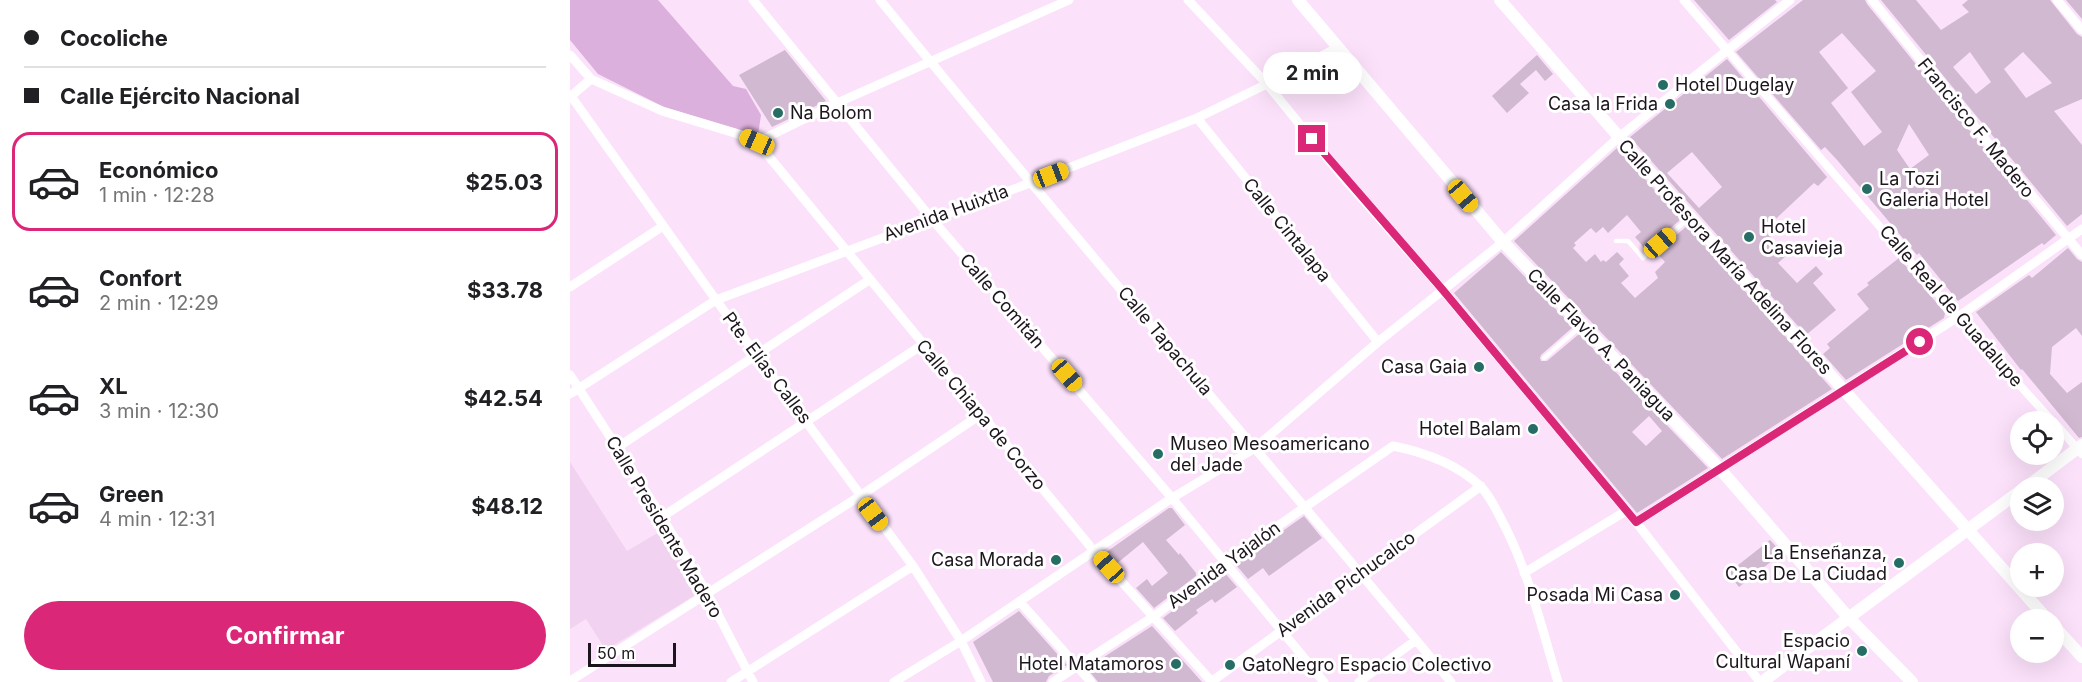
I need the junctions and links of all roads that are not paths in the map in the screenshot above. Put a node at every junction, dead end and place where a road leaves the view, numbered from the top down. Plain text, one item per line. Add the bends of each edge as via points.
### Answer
1 (753, 0) edge
2 (880, 0) edge
3 (1069, 0) edge
4 (1188, 0) edge
5 (1298, 0) edge
6 (1500, 0) edge
7 (1684, 0) edge
8 (1790, 0) edge
9 (1872, 0) edge
10 (2057, 0) edge
11 (2082, 30) edge
12 (1337, 48) junction
13 (1726, 49) junction
14 (570, 55) edge
15 (931, 63) junction
16 (591, 79) junction
17 (1267, 84) junction
18 (571, 97) edge
19 (837, 103) junction
20 (1197, 118) junction
21 (1619, 137) junction
22 (757, 142) junction
23 (1030, 183) junction
24 (931, 218) junction
25 (1690, 218) junction
26 (663, 226) junction
27 (2082, 229) edge
28 (2067, 239) junction
29 (1616, 241) dead end
30 (1503, 242) junction
31 (845, 250) junction
32 (2082, 255) edge
33 (869, 280) junction
34 (570, 287) edge
35 (1442, 289) junction
36 (716, 300) junction
37 (1958, 317) junction
38 (1582, 325) junction
39 (1378, 342) junction
40 (922, 345) junction
41 (757, 354) junction
42 (1544, 358) dead end
43 (570, 375) edge
44 (580, 387) junction
45 (1844, 391) junction
46 (570, 394) edge
47 (2043, 411) edge
48 (980, 415) junction
49 (807, 421) junction
50 (2064, 433) edge
51 (618, 447) junction
52 (1255, 448) junction
53 (2080, 449) edge
54 (1720, 469) junction
55 (2041, 477) edge
56 (1481, 486) junction
57 (860, 496) junction
58 (1172, 498) junction
59 (2010, 498) edge
60 (1305, 507) junction
61 (1626, 511) junction
62 (662, 517) junction
63 (1636, 522) junction
64 (1967, 531) junction
65 (1094, 551) junction
66 (1226, 562) junction
67 (913, 566) junction
68 (1361, 573) junction
69 (1524, 573) junction
70 (706, 593) junction
71 (1020, 602) junction
72 (2038, 609) edge
73 (1153, 617) junction
74 (1848, 617) junction
75 (1283, 630) junction
76 (2064, 637) edge
77 (1416, 640) junction
78 (961, 641) junction
79 (2082, 657) edge
80 (1077, 666) junction
81 (747, 672) junction
82 (570, 681) edge
83 (731, 682) edge
84 (753, 682) edge
85 (894, 682) edge
86 (981, 682) edge
87 (1053, 682) edge
88 (1091, 682) edge
89 (1212, 682) edge
90 (1324, 682) edge
91 (1359, 682) edge
92 (1451, 682) edge
93 (1558, 682) edge
94 (1761, 682) edge
95 (1912, 682) edge

1 - 19 street, Calle Comitán
2 - 15 street, Calle Tapachula
3 - 15 street
4 - 17 street
5 - 12 street, Calle Flavio A. Paniagua
6 - 21 street, Calle Profesora María Adelina Flores
7 - 13 street, Calle Real de Guadalupe
8 - 13 street
9 - 28 street, Francisco F. Madero
10 - 11 street
12 - 17 street, Avenida Huixtla
12 - 30 street, Calle Flavio A. Paniagua
13 - 21 street
13 - 37 street, Calle Real de Guadalupe
14 - 16 street
15 - 19 street
15 - 23 street, Calle Tapachula
16 - 18 street
16 - 22 street via 662,111
17 - 20 street, Avenida Huixtla
17 - 35 street
18 - 26 street, Pte. Elías Calles
19 - 22 street
19 - 24 street, Calle Comitán
20 - 23 street, Avenida Huixtla
20 - 39 street, Calle Cintalapa
21 - 25 street, Calle Profesora María Adelina Flores
21 - 30 street
22 - 31 street, Calle Chiapa de Corzo
23 - 24 street, Avenida Huixtla
23 - 52 street, Calle Tapachula
24 - 31 street, Avenida Huixtla
24 - 58 street, Calle Comitán
25 - 29 lane via 1643,258 1628,241
25 - 45 street, Calle Profesora María Adelina Flores
26 - 34 street
26 - 36 street, Pte. Elías Calles
27 - 28 street
28 - 32 street, Francisco F. Madero
28 - 37 street
30 - 35 street
30 - 38 street, Calle Flavio A. Paniagua
31 - 33 street, Calle Chiapa de Corzo
31 - 36 street, Avenida Huixtla
33 - 40 street, Calle Chiapa de Corzo
33 - 41 street
35 - 39 street
35 - 61 street
36 - 41 street, Pte. Elías Calles
36 - 44 street, Avenida Huixtla
37 - 45 street
37 - 47 street, Calle Real de Guadalupe
38 - 42 lane
38 - 54 street, Calle Flavio A. Paniagua
39 - 52 street
40 - 48 street, Calle Chiapa de Corzo
40 - 49 street
41 - 49 street, Pte. Elías Calles
41 - 51 street
43 - 44 street, Calle Presidente Madero
44 - 46 street, Avenida Huixtla
44 - 51 street, Calle Presidente Madero
45 - 54 street
45 - 64 street, Calle Profesora María Adelina Flores
48 - 57 street
48 - 65 street, Calle Chiapa de Corzo
49 - 57 street, Pte. Elías Calles
49 - 62 street
50 - 53 street, Calle Real de Guadalupe
51 - 62 street, Calle Presidente Madero
52 - 58 street
52 - 60 street, Calle Tapachula
53 - 55 street
54 - 63 street
54 - 74 street, Calle Flavio A. Paniagua
56 - 60 street, Avenida Yajalón via 1444,463 1392,446
56 - 68 street, Avenida Pichucalco
56 - 69 street via 1511,538
57 - 67 street, Pte. Elías Calles
57 - 70 street
58 - 65 street
58 - 66 street, Calle Comitán
59 - 64 street
60 - 66 street, Avenida Yajalón
60 - 68 street, Calle Tapachula
61 - 63 street
61 - 69 street
62 - 70 street, Calle Presidente Madero
63 - 94 street
64 - 72 street, Calle Profesora María Adelina Flores
64 - 74 street
65 - 71 street
65 - 73 street, Calle Chiapa de Corzo
66 - 73 street, Avenida Yajalón
66 - 75 street, Calle Comitán
67 - 78 street, Pte. Elías Calles
67 - 81 street
68 - 75 street, Avenida Pichucalco
68 - 77 street, Calle Tapachula
69 - 93 street
70 - 81 street, Calle Presidente Madero
70 - 82 street
71 - 78 street
71 - 80 street
73 - 80 street, Avenida Yajalón
73 - 89 street, Calle Chiapa de Corzo
74 - 94 street
74 - 95 street, Calle Flavio A. Paniagua
75 - 89 street, Avenida Pichucalco
75 - 90 street, Calle Comitán
76 - 79 street
77 - 91 street
77 - 92 street, Calle Tapachula
78 - 85 street
78 - 86 street, Pte. Elías Calles
80 - 87 street, Avenida Yajalón
80 - 88 street
81 - 83 street
81 - 84 street, Calle Presidente Madero

